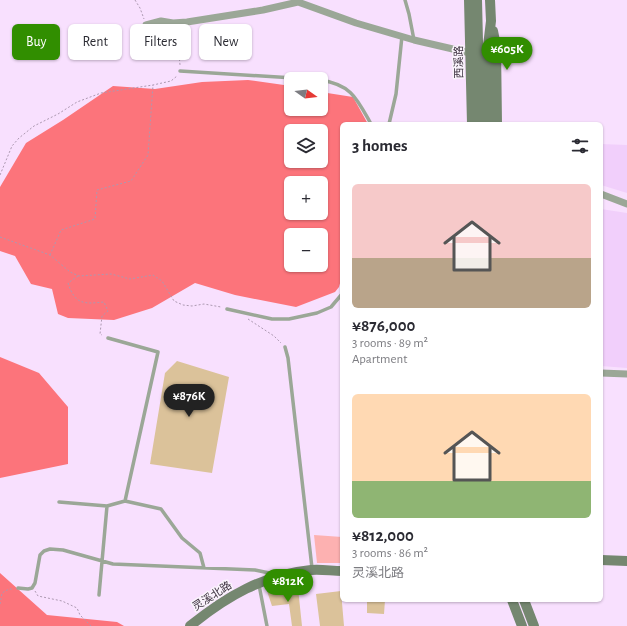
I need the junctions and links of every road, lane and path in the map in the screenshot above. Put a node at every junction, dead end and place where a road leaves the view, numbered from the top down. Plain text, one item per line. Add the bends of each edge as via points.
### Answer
1 (135, 0) edge
2 (405, 0) edge
3 (469, 0) edge
4 (477, 0) edge
5 (490, 0) edge
6 (491, 21) junction
7 (173, 23) junction
8 (146, 24) edge
9 (151, 24) edge
10 (402, 36) junction
11 (414, 40) junction
12 (470, 53) junction
13 (180, 71) junction
14 (284, 77) edge
15 (328, 82) edge
16 (153, 85) junction
17 (370, 122) edge
18 (389, 122) edge
19 (472, 122) edge
20 (480, 122) edge
21 (488, 122) edge
22 (497, 122) edge
23 (0, 175) edge
24 (603, 195) edge
25 (627, 204) edge
26 (0, 237) edge
27 (50, 255) junction
28 (79, 276) junction
29 (340, 296) edge
30 (227, 309) joint
31 (243, 317) dead end
32 (108, 338) joint
33 (286, 347) joint
34 (603, 373) edge
35 (627, 374) edge
36 (125, 501) junction
37 (59, 502) dead end
38 (107, 506) junction
39 (101, 560) junction
40 (603, 560) edge
41 (627, 561) edge
42 (204, 568) junction
43 (312, 570) junction
44 (340, 571) edge
45 (280, 576) junction
46 (259, 582) junction
47 (18, 588) joint
48 (32, 588) junction
49 (99, 594) dead end
50 (513, 602) edge
51 (525, 602) edge
52 (0, 604) edge
53 (91, 626) edge
54 (190, 626) edge
55 (267, 626) edge
56 (522, 626) edge
57 (534, 626) edge

1 - 8 path
2 - 11 lane
3 - 12 main road, 西溪路
4 - 20 main road, 西溪路
5 - 6 main road
6 - 21 main road via 488,54
6 - 22 main road via 496,46
7 - 9 street
7 - 10 street via 263,10 298,2
7 - 13 path via 178,36
10 - 11 street
10 - 18 lane via 396,94
11 - 12 street
12 - 19 main road, 西溪路
13 - 14 lane
13 - 16 path via 171,81
15 - 17 lane via 351,92
16 - 23 path via 114,90 89,97 34,126 12,146
16 - 27 path via 148,155 132,181 98,190 95,220 61,230
24 - 25 street
26 - 27 path
27 - 28 path via 70,272
28 - 30 path via 111,274 130,279 153,275 162,281 174,301 192,306 214,304
28 - 32 path via 68,284 72,295 78,301 90,304 104,302 108,311 102,316 100,334
29 - 30 lane via 331,307 289,319 272,319
31 - 33 path via 274,336
32 - 36 lane via 158,352
33 - 43 lane
34 - 35 street
36 - 38 lane
36 - 42 lane via 161,509 182,538 200,552
37 - 38 lane
38 - 39 lane
39 - 42 lane via 113,564
39 - 48 lane via 63,550 44,551 40,555
39 - 49 lane
40 - 41 main road
42 - 45 lane via 255,570
43 - 44 main road, 灵溪北路
43 - 45 main road, 灵溪北路
45 - 46 main road, 灵溪北路
46 - 54 main road, 灵溪北路 via 231,597
46 - 55 lane
47 - 48 lane
47 - 52 path via 2,593
48 - 53 path via 38,596 62,601 77,608
50 - 56 main road
51 - 57 main road

